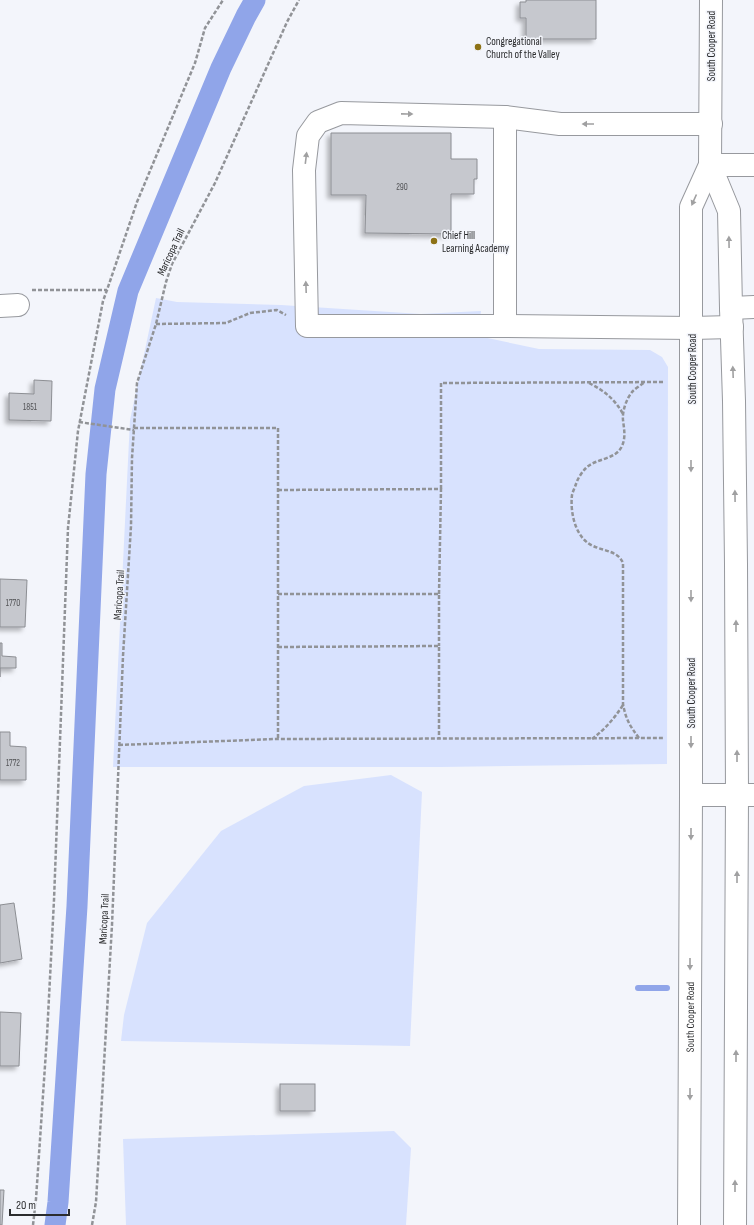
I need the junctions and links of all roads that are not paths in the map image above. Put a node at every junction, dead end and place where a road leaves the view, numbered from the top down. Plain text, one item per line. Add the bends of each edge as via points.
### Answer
1 (711, 0) edge
2 (505, 117) junction
3 (711, 124) junction
4 (710, 165) junction
5 (754, 165) edge
6 (754, 308) edge
7 (731, 317) junction
8 (505, 326) junction
9 (692, 328) junction
10 (691, 795) junction
11 (745, 795) edge
12 (689, 1225) edge
13 (735, 1225) edge

1 - 3 main road, South Cooper Road
3 -> 2 main road via 560,124
2 - 8 main road
8 -> 2 main road via 307,326 304,170 308,136 318,122 341,113
3 - 4 main road, South Cooper Road
4 - 5 main road
7 -> 4 main road, South Cooper Road via 729,211
4 -> 9 main road, South Cooper Road via 691,207
6 - 7 main road
7 - 9 main road
11 -> 7 main road, South Cooper Road via 736,564
8 - 9 main road
9 -> 10 main road, South Cooper Road
10 - 11 main road
10 -> 12 main road, South Cooper Road
13 -> 11 main road, South Cooper Road

